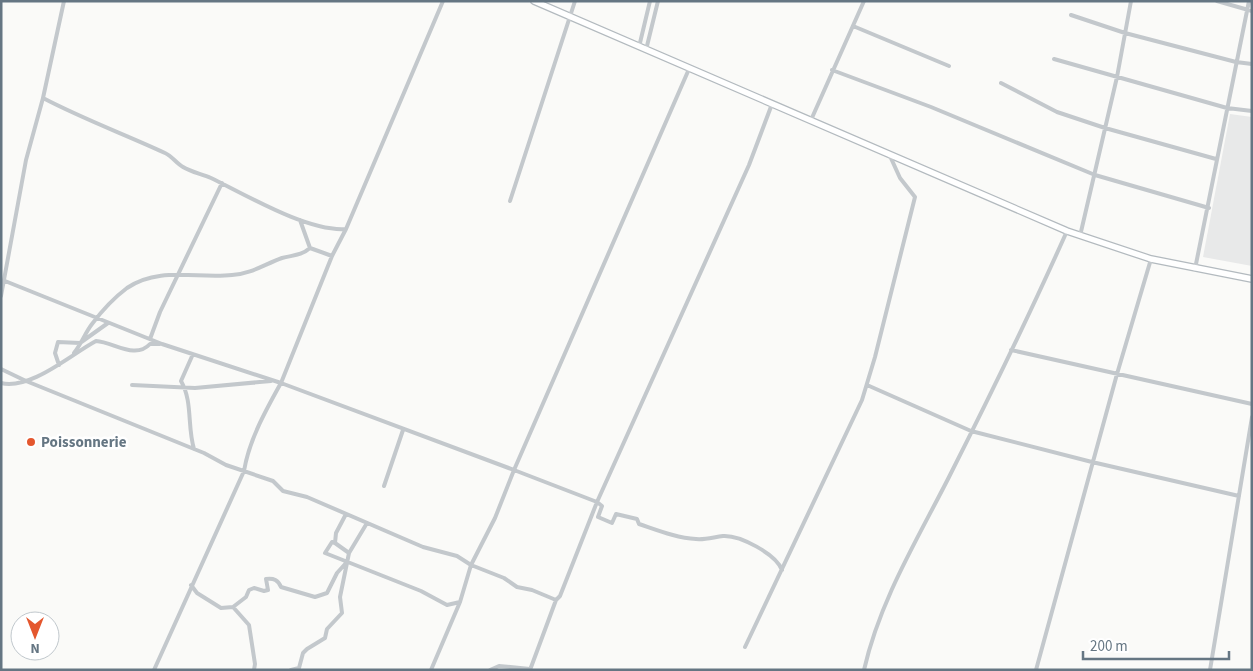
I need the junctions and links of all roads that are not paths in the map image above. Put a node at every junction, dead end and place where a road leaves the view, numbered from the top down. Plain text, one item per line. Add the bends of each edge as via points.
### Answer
1 (64, 1) edge
2 (443, 1) edge
3 (534, 1) edge
4 (575, 1) edge
5 (650, 1) edge
6 (658, 1) edge
7 (864, 1) edge
8 (1131, 1) edge
9 (1217, 1) edge
10 (1249, 1) edge
11 (1250, 10) edge
12 (1071, 15) dead end
13 (570, 18) junction
14 (853, 26) junction
15 (1124, 33) junction
16 (638, 47) junction
17 (646, 50) junction
18 (1054, 59) dead end
19 (1236, 62) junction
20 (1252, 64) edge
21 (949, 66) dead end
22 (689, 69) junction
23 (832, 70) junction
24 (1117, 77) junction
25 (1001, 83) dead end
26 (43, 98) junction
27 (772, 104) junction
28 (1227, 108) junction
29 (1252, 111) edge
30 (811, 120) junction
31 (1105, 128) junction
32 (890, 156) junction
33 (1216, 159) junction
34 (1095, 175) junction
35 (222, 183) junction
36 (510, 201) dead end
37 (1208, 208) junction
38 (300, 219) junction
39 (346, 229) junction
40 (1067, 231) junction
41 (1080, 236) junction
42 (310, 248) junction
43 (332, 256) junction
44 (1151, 259) junction
45 (1195, 269) junction
46 (180, 275) junction
47 (1252, 280) edge
48 (5, 281) junction
49 (1, 296) edge
50 (98, 318) junction
51 (108, 323) junction
52 (150, 339) junction
53 (84, 340) junction
54 (162, 344) junction
55 (1010, 350) junction
56 (74, 353) junction
57 (192, 354) junction
58 (59, 364) junction
59 (1, 369) edge
60 (1117, 374) junction
61 (26, 381) junction
62 (273, 381) junction
63 (1, 382) edge
64 (281, 384) junction
65 (132, 385) dead end
66 (867, 385) junction
67 (185, 387) junction
68 (1252, 404) edge
69 (1252, 417) edge
70 (403, 430) junction
71 (971, 431) junction
72 (194, 449) junction
73 (1092, 462) junction
74 (514, 470) junction
75 (244, 471) junction
76 (384, 486) dead end
77 (1239, 496) junction
78 (597, 502) junction
79 (346, 514) junction
80 (367, 523) junction
81 (335, 543) junction
82 (349, 553) junction
83 (346, 563) junction
84 (471, 565) junction
85 (782, 570) junction
86 (191, 585) junction
87 (556, 600) junction
88 (460, 602) junction
89 (233, 607) junction
90 (745, 647) dead end
91 (530, 669) edge
92 (154, 670) edge
93 (254, 670) edge
94 (290, 670) edge
95 (431, 670) edge
96 (490, 670) edge
97 (864, 670) edge
98 (1036, 670) edge
99 (1210, 670) edge

1 - 26 street
2 - 39 street
3 - 13 street
4 - 13 street
5 - 16 street
6 - 17 street
7 - 14 street
8 - 15 street
9 - 11 street
10 - 11 street
11 - 19 street
12 - 15 street
13 - 16 street
13 - 36 street
14 - 21 street
14 - 23 street
15 - 19 street
15 - 24 street
16 - 17 street
17 - 22 street
18 - 24 street
19 - 20 street
19 - 28 street
22 - 27 street
22 - 74 street
23 - 30 street
23 - 34 street
24 - 28 street
24 - 31 street
25 - 31 street via 1057,112
26 - 35 street
26 - 48 street via 26,160
27 - 30 street
27 - 78 street via 749,165
28 - 29 street
28 - 33 street
30 - 32 street
31 - 33 street
31 - 34 street
32 - 40 street
32 - 66 street via 900,178 915,197
33 - 37 street
34 - 37 street
34 - 41 street
35 - 38 street
35 - 46 street
37 - 45 street
38 - 39 street via 328,228
38 - 42 street
39 - 43 street
40 - 41 street
40 - 55 street
41 - 44 street
42 - 43 street
42 - 46 street via 305,254 231,276
43 - 64 street
44 - 45 street
44 - 60 street
45 - 47 street
46 - 50 street via 158,276 127,288
46 - 52 street
48 - 49 street
48 - 50 street
50 - 51 street
50 - 53 street
51 - 52 street
51 - 53 street
52 - 54 street
53 - 56 street
53 - 58 street via 77,344 58,342 55,353
54 - 56 street via 150,344 145,350 136,352 96,341
54 - 57 street
55 - 60 street
55 - 71 street
56 - 58 street
57 - 62 street
57 - 67 street via 182,379
58 - 61 street
59 - 61 street
60 - 68 street
60 - 73 street
61 - 63 street via 11,385
61 - 72 street
62 - 64 street
62 - 67 street
64 - 70 street
64 - 75 street via 257,430
65 - 67 street
66 - 71 street
66 - 85 street
67 - 72 street
69 - 77 street
70 - 74 street
70 - 76 street
71 - 73 street
71 - 97 street via 888,593
72 - 75 street
73 - 77 street
73 - 98 street
74 - 78 street
74 - 84 street
75 - 79 street via 273,481 283,491 307,497
75 - 86 street
77 - 99 street
78 - 85 street via 602,506 598,518 612,523 616,514 621,514 637,519 639,524 683,537 730,537 775,558
78 - 87 street
79 - 80 street
79 - 81 street
80 - 82 street
80 - 84 street via 423,547 457,556
81 - 82 street
81 - 83 street via 332,542 325,553
82 - 83 street
83 - 88 street via 421,591 447,605
83 - 89 street via 337,573 328,594 320,596 281,587 272,578 266,579 268,590 249,590 246,597
83 - 94 street via 340,597 342,613 327,628 325,638 306,649 299,668
84 - 87 street
84 - 88 street
85 - 90 street
86 - 89 street via 212,604 221,608
86 - 92 street
87 - 91 street
88 - 95 street
89 - 93 street via 248,624
91 - 96 street via 499,666

